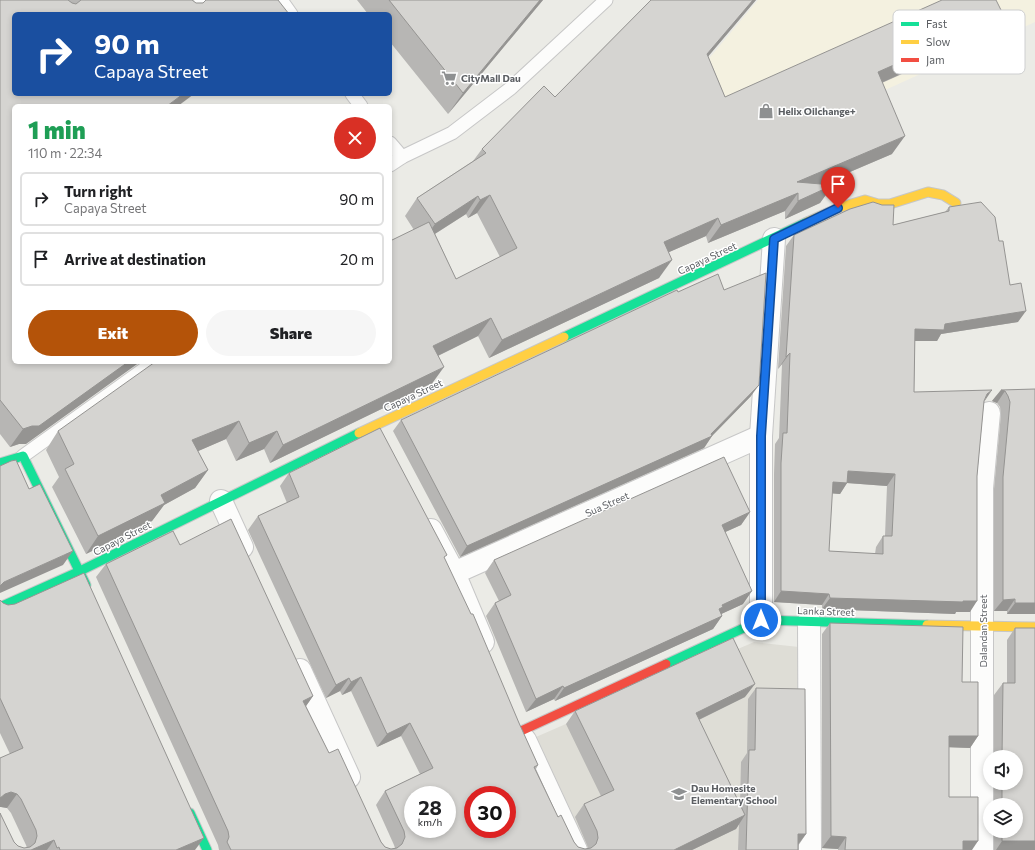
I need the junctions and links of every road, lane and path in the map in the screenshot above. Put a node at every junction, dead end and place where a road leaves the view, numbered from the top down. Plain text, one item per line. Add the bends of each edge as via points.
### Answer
1 (206, 0) edge
2 (281, 0) edge
3 (606, 0) edge
4 (189, 12) edge
5 (290, 12) edge
6 (392, 145) edge
7 (402, 157) junction
8 (392, 164) edge
9 (956, 203) dead end
10 (774, 239) junction
11 (151, 364) edge
12 (989, 413) dead end
13 (761, 436) junction
14 (23, 456) junction
15 (0, 463) edge
16 (221, 500) junction
17 (420, 510) edge
18 (251, 565) edge
19 (80, 571) junction
20 (454, 573) junction
21 (90, 592) edge
22 (0, 607) edge
23 (761, 620) junction
24 (810, 621) junction
25 (983, 626) junction
26 (1035, 627) edge
27 (290, 650) edge
28 (490, 659) edge
29 (518, 724) joint
30 (356, 793) edge
31 (187, 807) edge
32 (207, 850) edge
33 (576, 850) edge
34 (810, 850) edge
35 (982, 850) edge

1 - 4 lane
2 - 5 lane
3 - 7 lane via 511,88 452,133
6 - 7 lane
7 - 8 lane
9 - 10 street, Capaya Street via 943,195 928,192 890,204 865,200 838,208
10 - 13 street
10 - 16 street, Capaya Street via 380,432
11 - 14 lane
12 - 25 street, Dalandan Street via 982,488
13 - 20 street, Sua Street
13 - 23 street
14 - 15 street
14 - 19 street
16 - 18 street
16 - 19 street, Capaya Street
17 - 20 street
19 - 21 street
19 - 22 street, Capaya Street
20 - 28 street
23 - 24 street, Lanka Street
23 - 29 street, Lanka Street
24 - 25 street, Lanka Street
24 - 34 street
25 - 26 street, Lanka Street
25 - 35 street, Dalandan Street
27 - 30 street
29 - 33 street
31 - 32 street

